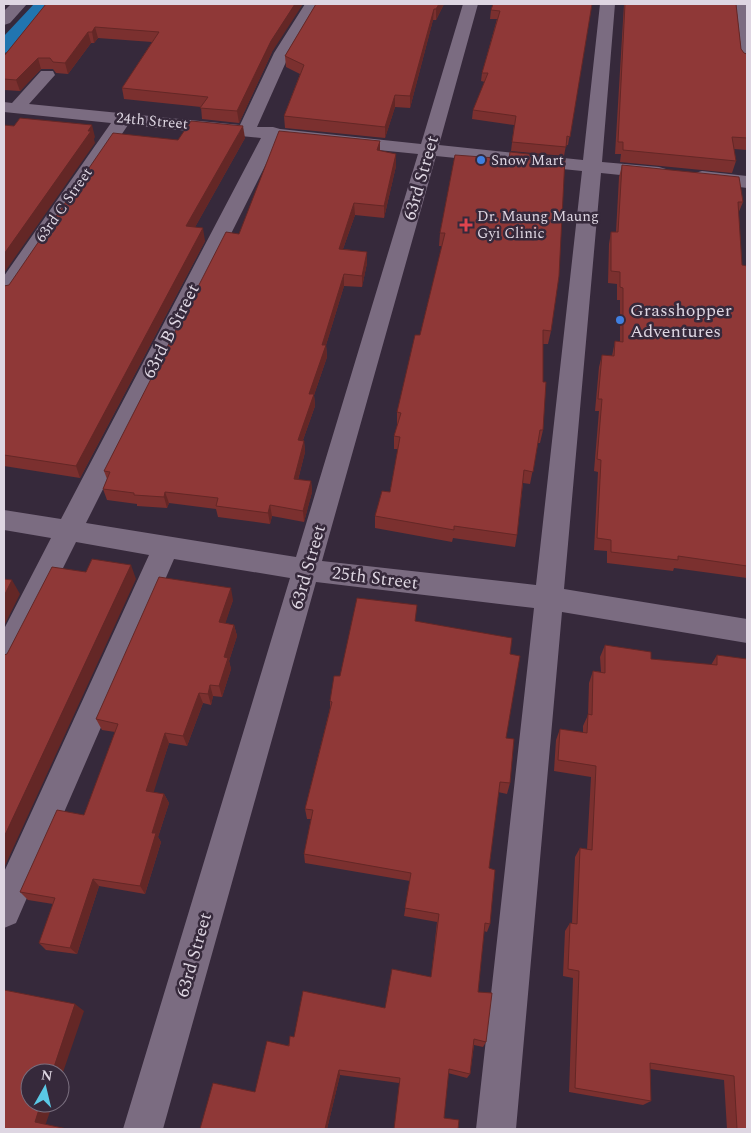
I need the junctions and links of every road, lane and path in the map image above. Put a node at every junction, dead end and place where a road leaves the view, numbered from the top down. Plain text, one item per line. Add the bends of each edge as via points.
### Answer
1 (19, 4) edge
2 (313, 4) edge
3 (471, 4) edge
4 (608, 4) edge
5 (741, 4) edge
6 (4, 20) edge
7 (747, 60) edge
8 (47, 75) dead end
9 (10, 108) edge
10 (123, 119) junction
11 (247, 130) junction
12 (273, 132) junction
13 (430, 149) junction
14 (590, 166) junction
15 (747, 182) edge
16 (4, 291) edge
17 (4, 520) edge
18 (69, 529) junction
19 (166, 546) junction
20 (307, 570) junction
21 (547, 598) junction
22 (747, 631) edge
23 (4, 657) edge
24 (4, 911) edge
25 (143, 1129) edge
26 (496, 1129) edge

1 - 6 street
2 - 11 street via 282,53
3 - 13 street, 63rd Street
4 - 14 street
5 - 7 street
8 - 9 street
9 - 10 street, 24th Street
10 - 11 street, 24th Street
10 - 16 street, 63rd C Street
11 - 12 street, 24th Street
12 - 13 street, 24th Street
12 - 18 street, 63rd B Street
13 - 14 street, 24th Street
13 - 20 street, 63rd Street
14 - 15 street, 24th Street
14 - 21 street
17 - 18 street, 25th Street
18 - 19 street, 25th Street
18 - 23 street, 63rd B Street
19 - 20 street, 25th Street
19 - 24 street
20 - 21 street, 25th Street
20 - 25 street, 63rd Street
21 - 22 street, 25th Street
21 - 26 street

